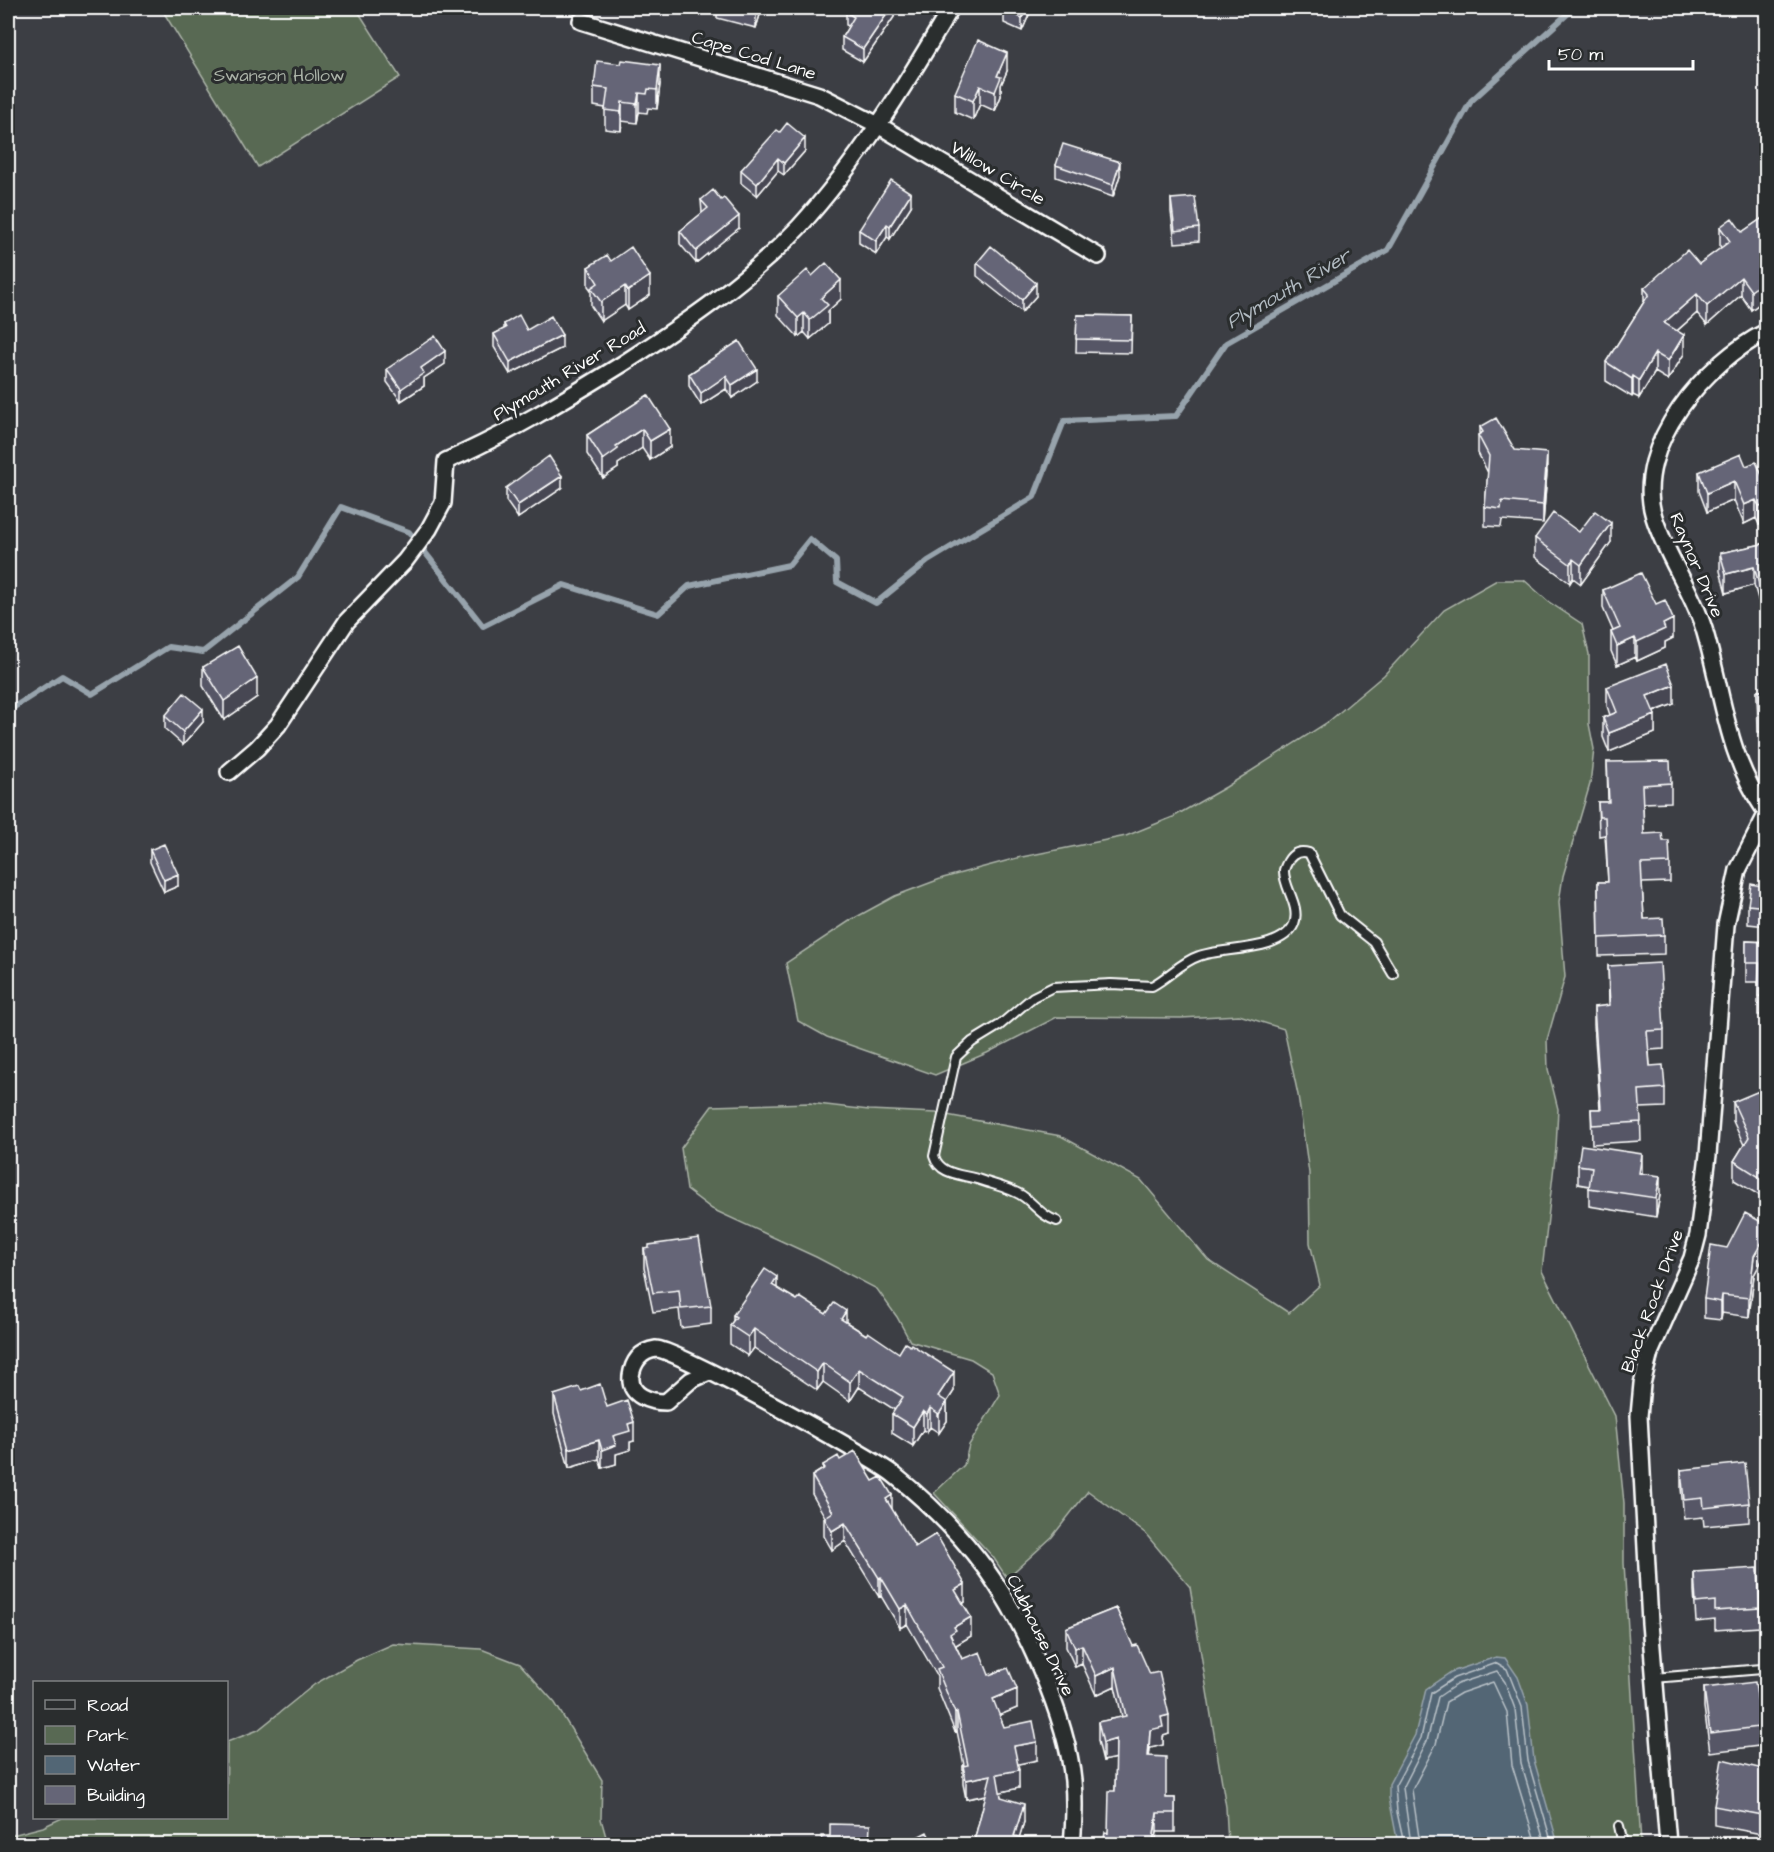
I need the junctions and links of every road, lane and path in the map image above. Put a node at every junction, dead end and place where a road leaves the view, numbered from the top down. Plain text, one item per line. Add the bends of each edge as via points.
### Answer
1 (951, 8) edge
2 (581, 21) dead end
3 (878, 125) junction
4 (1098, 256) dead end
5 (1767, 332) edge
6 (229, 772) dead end
7 (1767, 814) edge
8 (1393, 974) dead end
9 (1057, 1221) dead end
10 (709, 1372) junction
11 (1767, 1672) edge
12 (1654, 1678) junction
13 (1619, 1826) dead end
14 (1072, 1845) edge
15 (1623, 1845) edge
16 (1668, 1845) edge

1 - 3 street, Plymouth River Road
2 - 3 street, Cape Cod Lane via 819,95
3 - 4 street, Willow Circle
3 - 6 street, Plymouth River Road via 850,166 798,228 732,289 563,401 482,446 446,461 443,503 418,545 347,621 278,725
5 - 7 street, Raynor Drive via 1732,352 1708,373 1667,432 1651,475 1654,516 1703,626 1730,739 1750,789
7 - 12 street, Black Rock Drive via 1738,870 1726,925 1698,1235 1692,1258 1650,1353 1642,1384 1639,1416
8 - 9 lane via 1374,942 1340,915 1309,853 1298,852 1284,870 1295,914 1294,923 1282,936 1256,946 1202,955 1152,986 1053,987 972,1042 956,1058 934,1156 936,1163 944,1170 1015,1192 1038,1212
10 - 10 street, Clubhouse Drive via 657,1349 640,1354 632,1366 631,1381 637,1394 650,1402 666,1402 691,1380
10 - 14 street, Clubhouse Drive via 891,1472 937,1513 986,1569 1019,1627 1054,1704 1073,1779
11 - 12 lane via 1762,1669
12 - 16 street, Black Rock Drive
13 - 15 lane

